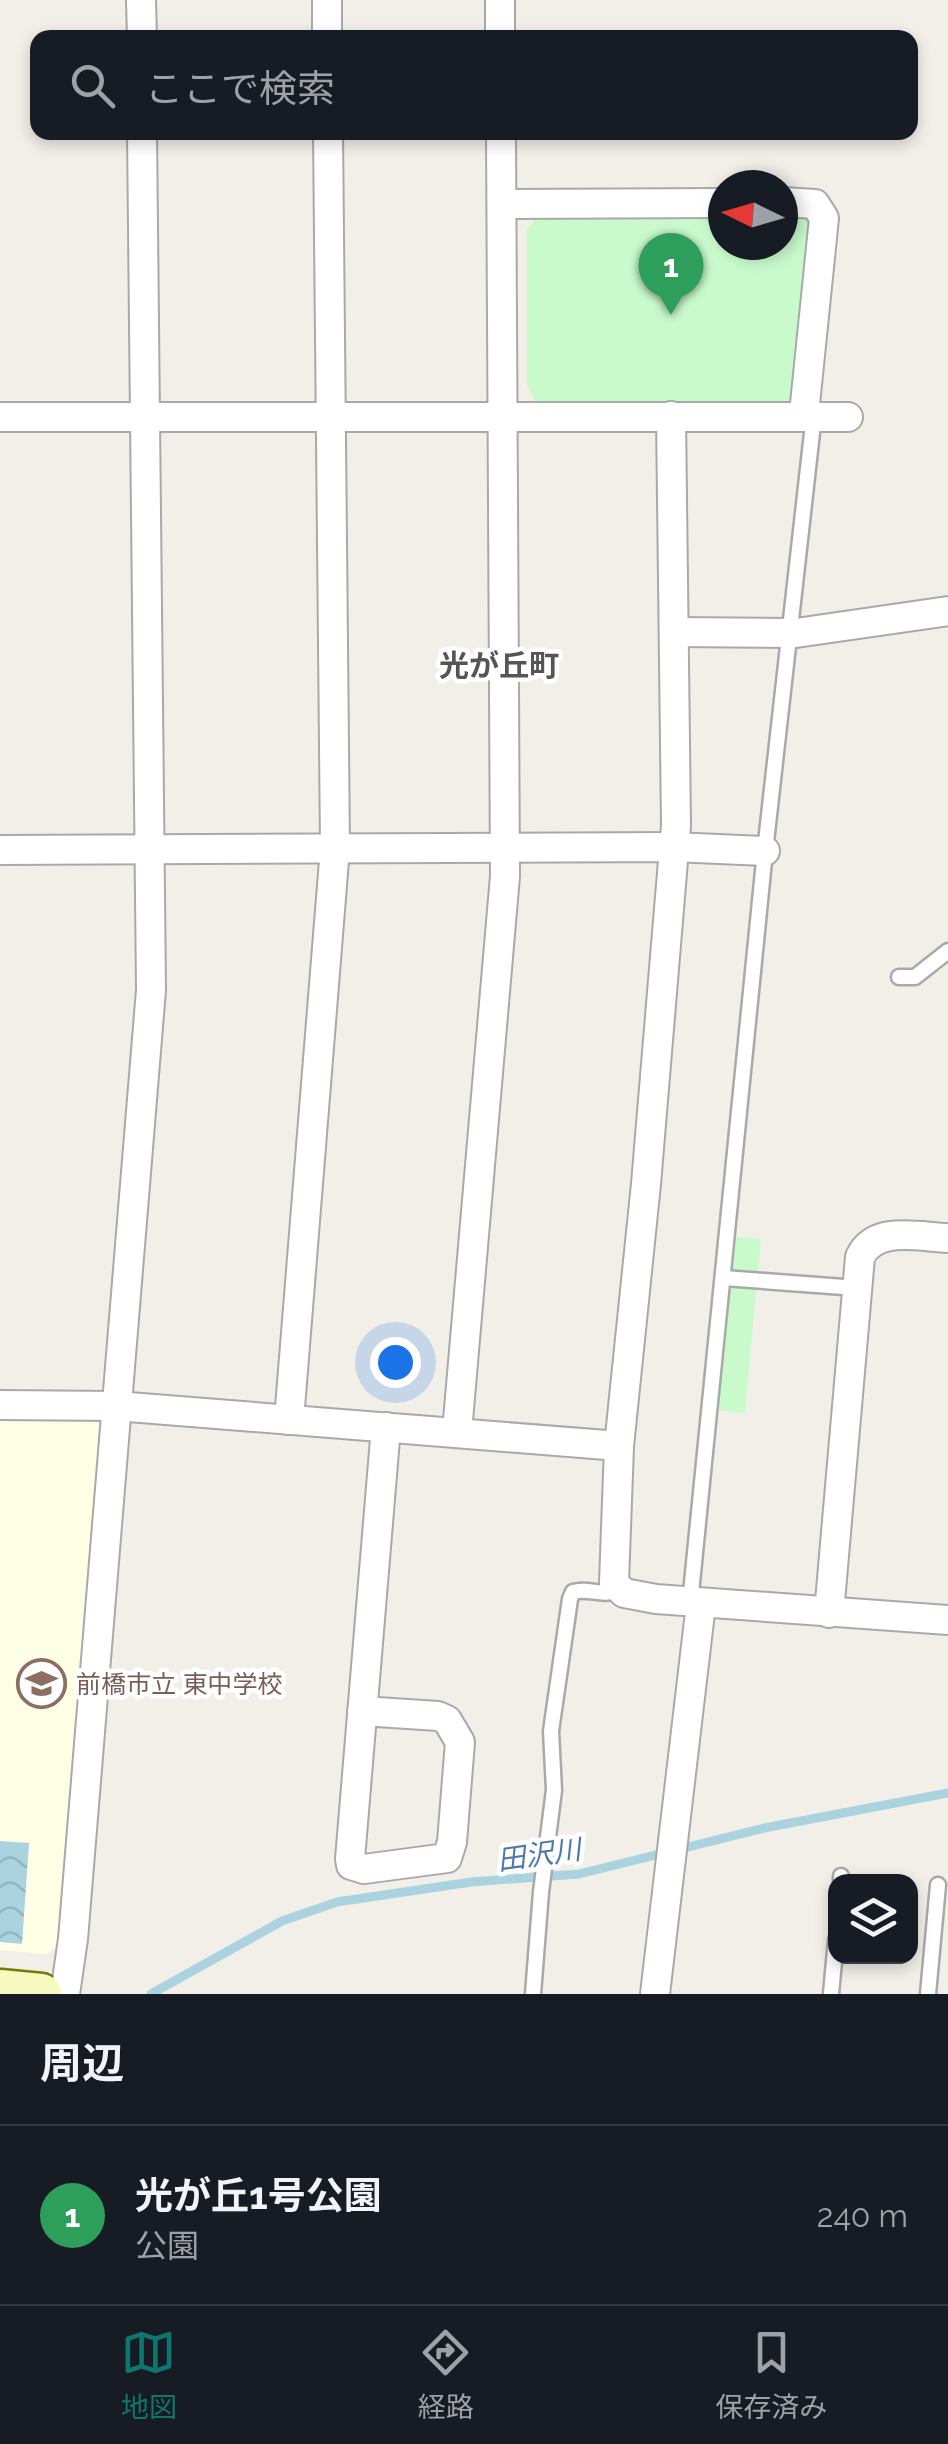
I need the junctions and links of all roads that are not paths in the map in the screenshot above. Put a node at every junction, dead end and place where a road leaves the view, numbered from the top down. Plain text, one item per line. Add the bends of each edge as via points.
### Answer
1 (142, 0) edge
2 (326, 0) edge
3 (500, 0) edge
4 (142, 30) edge
5 (327, 30) edge
6 (500, 30) edge
7 (142, 140) edge
8 (328, 140) edge
9 (501, 140) edge
10 (708, 202) edge
11 (798, 203) edge
12 (502, 204) junction
13 (809, 414) junction
14 (144, 416) junction
15 (671, 416) junction
16 (0, 417) edge
17 (504, 417) junction
18 (848, 417) dead end
19 (330, 418) junction
20 (948, 611) edge
21 (675, 632) junction
22 (789, 634) junction
23 (335, 848) junction
24 (673, 848) junction
25 (0, 850) edge
26 (506, 850) junction
27 (151, 851) junction
28 (765, 851) junction
29 (948, 953) edge
30 (899, 977) dead end
31 (948, 1238) edge
32 (724, 1278) junction
33 (858, 1288) junction
34 (0, 1405) edge
35 (116, 1406) junction
36 (289, 1420) junction
37 (386, 1427) junction
38 (457, 1432) junction
39 (619, 1446) junction
40 (618, 1589) junction
41 (696, 1603) junction
42 (828, 1613) junction
43 (948, 1620) edge
44 (362, 1711) junction
45 (938, 1885) dead end
46 (834, 1964) edge
47 (0, 1990) edge
48 (42, 1994) edge
49 (65, 1994) edge
50 (533, 1994) edge
51 (654, 1994) edge
52 (831, 1994) edge
53 (928, 1994) edge

1 - 4 street
2 - 5 street
3 - 6 street
7 - 14 street
8 - 19 street
9 - 12 street
10 - 12 street
11 - 13 street via 815,204 824,218
12 - 17 street
13 - 15 street
13 - 18 street
13 - 22 lane
14 - 16 street
14 - 19 street
14 - 27 street
15 - 17 street
15 - 21 street
17 - 19 street
17 - 26 street
19 - 23 street
20 - 22 street
21 - 22 street
21 - 24 street
22 - 28 lane
23 - 26 street
23 - 27 street
23 - 36 street
24 - 26 street
24 - 28 street
24 - 39 street
25 - 27 street
26 - 38 street
27 - 35 street via 151,990
28 - 32 lane
29 - 30 lane via 915,978
31 - 33 street via 873,1239 860,1258
32 - 33 lane
32 - 41 lane
33 - 42 street
34 - 35 street
35 - 36 street
35 - 49 street
36 - 37 street
37 - 38 street
37 - 44 street
38 - 39 street
39 - 40 street via 613,1574
40 - 41 street
40 - 50 lane via 580,1590 570,1600 551,1730 554,1790
41 - 42 street
41 - 51 street
42 - 43 street
44 - 44 street via 351,1865 447,1858 458,1735 438,1716
45 - 53 lane
46 - 52 lane
47 - 48 street

